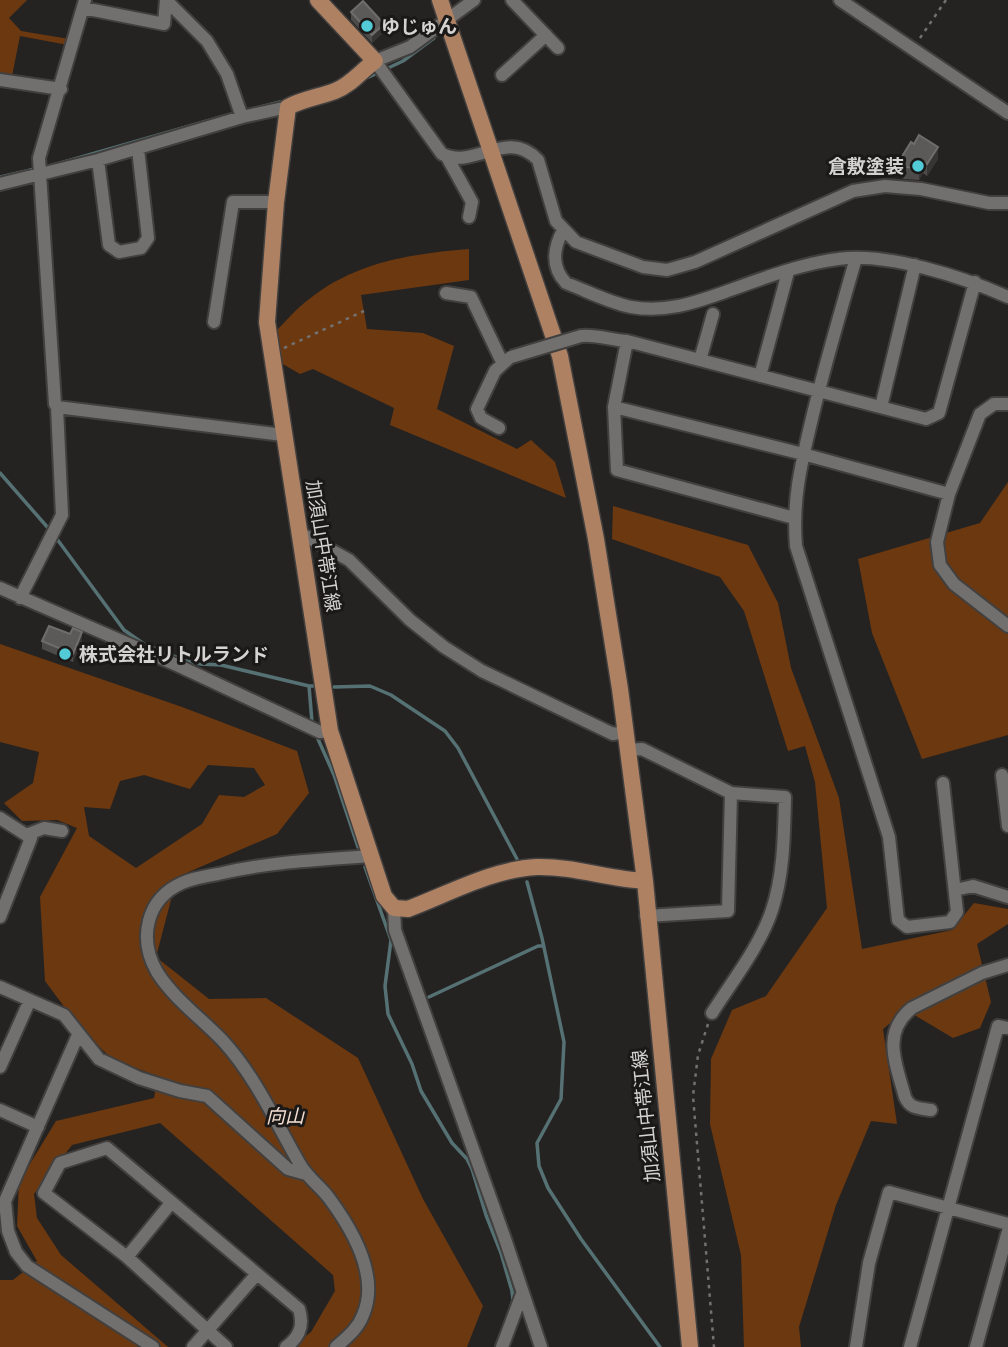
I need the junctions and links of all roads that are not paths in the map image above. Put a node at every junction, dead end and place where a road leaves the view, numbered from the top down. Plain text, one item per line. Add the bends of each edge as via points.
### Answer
1 (318, 0) edge
2 (440, 0) edge
3 (474, 0) edge
4 (512, 0) edge
5 (840, 0) edge
6 (166, 1) edge
7 (84, 4) edge
8 (446, 21) junction
9 (546, 34) junction
10 (558, 48) dead end
11 (379, 67) junction
12 (502, 75) dead end
13 (0, 80) edge
14 (61, 89) junction
15 (288, 107) junction
16 (241, 113) junction
17 (1008, 113) edge
18 (138, 149) junction
19 (490, 151) junction
20 (447, 157) junction
21 (98, 160) junction
22 (40, 170) junction
23 (0, 184) edge
24 (276, 202) junction
25 (1008, 203) edge
26 (469, 218) dead end
27 (563, 230) junction
28 (856, 258) junction
29 (915, 265) junction
30 (788, 272) junction
31 (975, 282) junction
32 (446, 293) dead end
33 (1008, 297) edge
34 (713, 314) dead end
35 (214, 322) dead end
36 (628, 341) junction
37 (506, 359) junction
38 (700, 360) junction
39 (760, 376) junction
40 (818, 391) junction
41 (1008, 404) edge
42 (57, 407) junction
43 (614, 407) junction
44 (881, 407) junction
45 (499, 428) dead end
46 (283, 435) junction
47 (803, 454) junction
48 (949, 495) junction
49 (794, 518) junction
50 (300, 533) junction
51 (0, 588) edge
52 (20, 598) junction
53 (1008, 626) edge
54 (330, 730) junction
55 (625, 732) junction
56 (628, 750) junction
57 (1003, 775) dead end
58 (943, 782) dead end
59 (731, 793) junction
60 (0, 818) edge
61 (1008, 826) edge
62 (62, 831) dead end
63 (26, 835) junction
64 (370, 856) junction
65 (645, 881) junction
66 (955, 890) junction
67 (1008, 897) edge
68 (394, 908) junction
69 (646, 916) junction
70 (0, 917) edge
71 (1008, 965) edge
72 (0, 987) edge
73 (30, 1000) junction
74 (712, 1013) road end
75 (1008, 1028) edge
76 (78, 1035) junction
77 (0, 1067) edge
78 (0, 1110) edge
79 (931, 1110) dead end
80 (38, 1127) junction
81 (306, 1174) junction
82 (171, 1203) junction
83 (3, 1206) edge
84 (948, 1207) junction
85 (1008, 1224) edge
86 (1008, 1231) edge
87 (127, 1257) junction
88 (256, 1275) junction
89 (522, 1294) junction
90 (208, 1330) junction
91 (153, 1347) edge
92 (194, 1347) edge
93 (226, 1347) edge
94 (286, 1347) edge
95 (336, 1347) edge
96 (502, 1347) edge
97 (541, 1347) edge
98 (691, 1347) edge
99 (856, 1347) edge
100 (910, 1347) edge
101 (975, 1347) edge

1 - 11 main road
2 - 8 main road, 加須山中帯江線
3 - 8 street
4 - 9 street
5 - 17 street
6 - 7 street via 164,24
6 - 16 street via 207,41 227,75
7 - 14 street
8 - 11 street
8 - 19 main road, 加須山中帯江線
9 - 10 street
9 - 12 street
11 - 15 main road via 360,71 335,91
11 - 20 street via 438,151
13 - 14 street
14 - 22 street
15 - 16 street
15 - 24 main road, 加須山中帯江線
16 - 18 street
18 - 21 street
18 - 21 street via 148,238 141,248 119,252 109,244
19 - 20 street
19 - 27 street via 513,146 538,160
19 - 55 main road, 加須山中帯江線 via 560,356 596,539
20 - 26 street via 472,202
21 - 22 street
22 - 23 street
22 - 42 street
24 - 35 street via 233,202
24 - 46 main road, 加須山中帯江線 via 267,322
25 - 27 street via 885,186 853,191 695,262 667,270 594,250
27 - 30 street via 554,263 559,275 566,283 630,307 682,307
28 - 29 street
28 - 30 street
28 - 40 street
29 - 31 street
29 - 44 street
30 - 39 street
31 - 33 street
31 - 44 street via 939,414 926,419
32 - 37 street via 471,297
34 - 38 street
36 - 37 street, bridge via 581,336
36 - 38 street
36 - 43 street
37 - 45 street via 489,380 477,409 481,418
38 - 39 street
39 - 40 street
40 - 44 street
40 - 47 street
41 - 48 street via 994,404 980,414
42 - 46 street
42 - 52 street via 62,515
43 - 47 street
43 - 49 street via 617,470
46 - 50 main road, 加須山中帯江線
47 - 48 street
47 - 49 street
48 - 53 street via 937,542 940,565 954,584
49 - 66 street via 796,546 889,837 898,920 907,927 950,922 957,912
50 - 54 main road, 加須山中帯江線
50 - 55 street via 349,560 410,620 472,665 613,734
51 - 52 street
52 - 54 street via 320,732
54 - 64 main road, 加須山中帯江線
55 - 56 main road, 加須山中帯江線
56 - 59 street via 642,749
56 - 65 main road, 加須山中帯江線
57 - 61 street
58 - 66 street
59 - 69 street via 728,911
59 - 74 street via 786,797 783,865 772,911
60 - 63 street
62 - 63 street via 44,828
63 - 70 street via 31,838
64 - 68 main road, 加須山中帯江線 via 384,896
64 - 81 street via 279,863 181,884 159,900 145,928 157,972 243,1065
65 - 68 main road via 536,867 498,874 408,909
65 - 69 main road, 加須山中帯江線
66 - 67 street via 973,887
68 - 89 street via 395,930
69 - 98 main road, 加須山中帯江線
71 - 79 street via 982,973 902,1016 892,1052 905,1097 913,1108
72 - 73 street
73 - 76 street via 64,1015
73 - 77 street
75 - 84 street via 998,1026
76 - 80 street
76 - 81 street via 99,1059 139,1078 207,1096 288,1169
78 - 80 street
80 - 83 street
81 - 95 street via 328,1196 350,1230 367,1276 363,1317
82 - 87 street
82 - 87 street via 107,1148 60,1163 44,1193
82 - 88 street
83 - 91 street via 16,1252 27,1266
84 - 85 street
84 - 99 street via 889,1192 869,1263
84 - 100 street
86 - 101 street
87 - 90 street
88 - 90 street
88 - 94 street via 299,1309 301,1329
89 - 96 street
89 - 97 street
90 - 92 street
90 - 93 street

